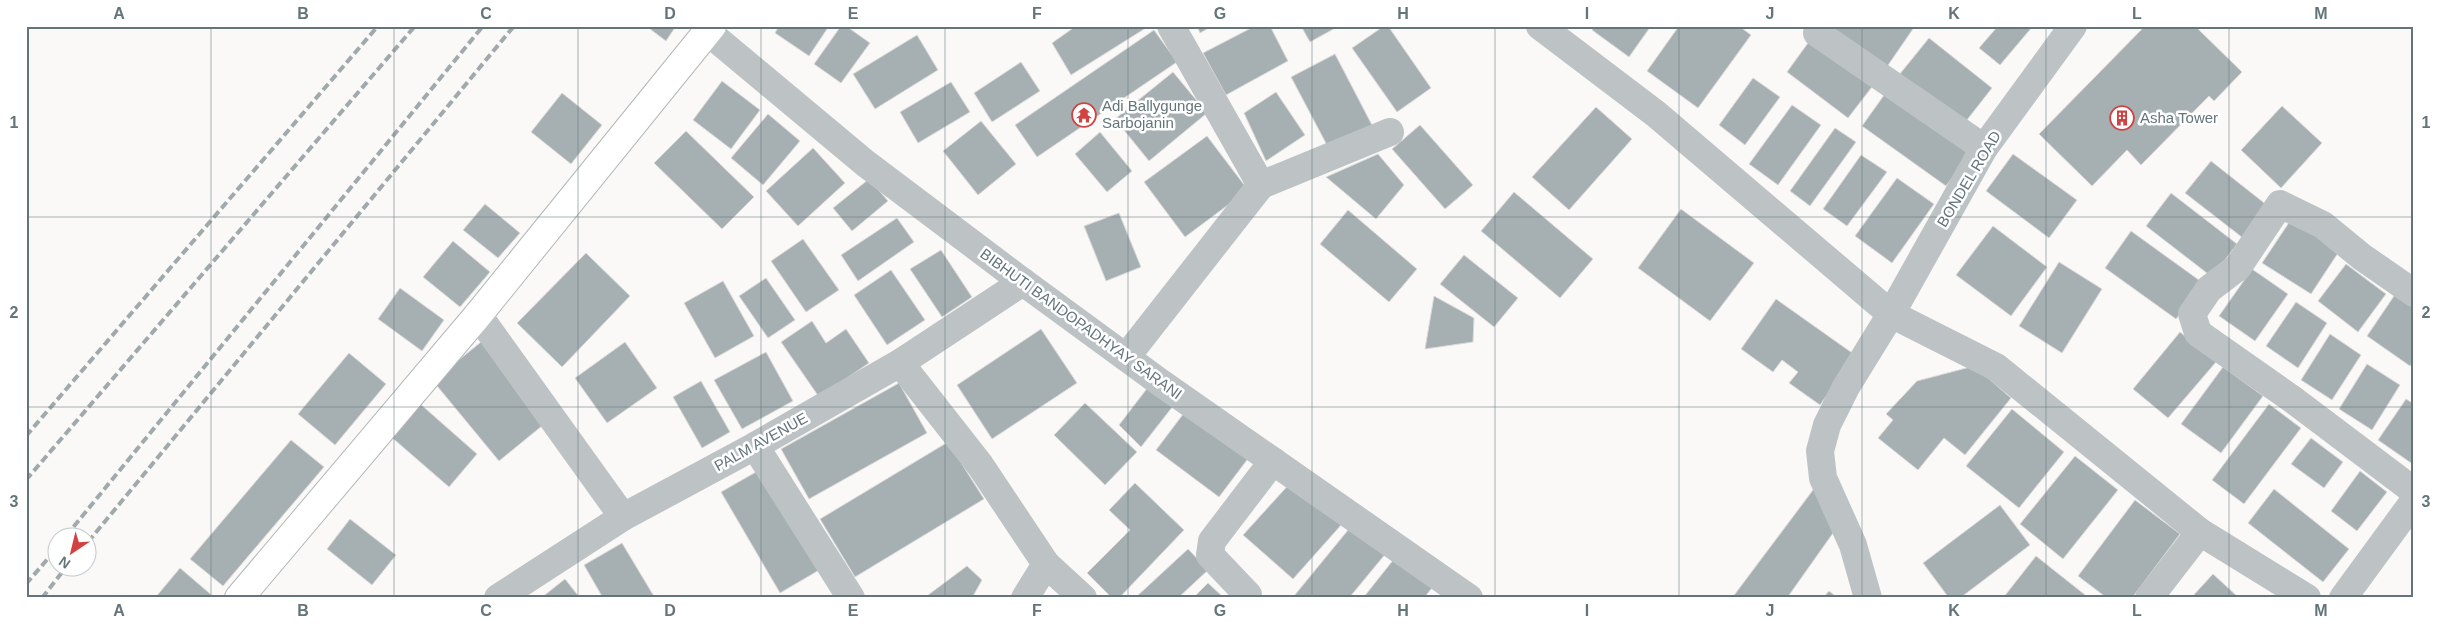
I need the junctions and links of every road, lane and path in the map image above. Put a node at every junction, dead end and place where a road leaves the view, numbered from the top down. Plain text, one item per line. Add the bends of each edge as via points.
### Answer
1 (1170, 26) edge
2 (1540, 26) edge
3 (2073, 26) edge
4 (710, 29) edge
5 (1817, 33) dead end
6 (1390, 132) dead end
7 (1984, 148) junction
8 (1261, 184) junction
9 (1023, 282) junction
10 (2414, 293) edge
11 (1891, 314) junction
12 (478, 315) junction
13 (1126, 356) junction
14 (900, 364) junction
15 (755, 446) junction
16 (1273, 461) junction
17 (2414, 491) edge
18 (2414, 501) edge
19 (623, 517) junction
20 (2200, 532) junction
21 (1046, 564) junction
22 (1248, 594) dead end
23 (239, 598) edge
24 (498, 598) edge
25 (851, 598) edge
26 (1025, 598) edge
27 (1082, 598) edge
28 (1469, 598) edge
29 (1868, 598) edge
30 (2149, 598) edge
31 (2307, 598) edge
32 (2343, 598) edge

1 - 8 street
2 - 11 street via 1656,114
3 - 7 street, BONDEL ROAD
4 - 9 street, BIBHUTI BANDOPADHYAY SARANI via 865,163
4 - 12 main road
5 - 7 street
6 - 8 street
7 - 11 street, BONDEL ROAD
8 - 13 street
9 - 13 street, BIBHUTI BANDOPADHYAY SARANI
9 - 14 street, PALM AVENUE
10 - 17 street via 2323,225 2280,204 2238,267 2209,289 2192,314 2198,333
11 - 20 street via 1996,367
11 - 29 street, BONDEL ROAD via 1846,387 1827,425 1820,451 1823,478 1853,545
12 - 19 street
12 - 23 main road
13 - 16 street, BIBHUTI BANDOPADHYAY SARANI
14 - 15 street, PALM AVENUE
14 - 21 street via 980,465
15 - 19 street, PALM AVENUE
15 - 25 street
16 - 22 street via 1212,541 1210,555
16 - 28 street, BIBHUTI BANDOPADHYAY SARANI
18 - 32 street
19 - 24 street, PALM AVENUE
20 - 30 street
20 - 31 street
21 - 26 street
21 - 27 street

